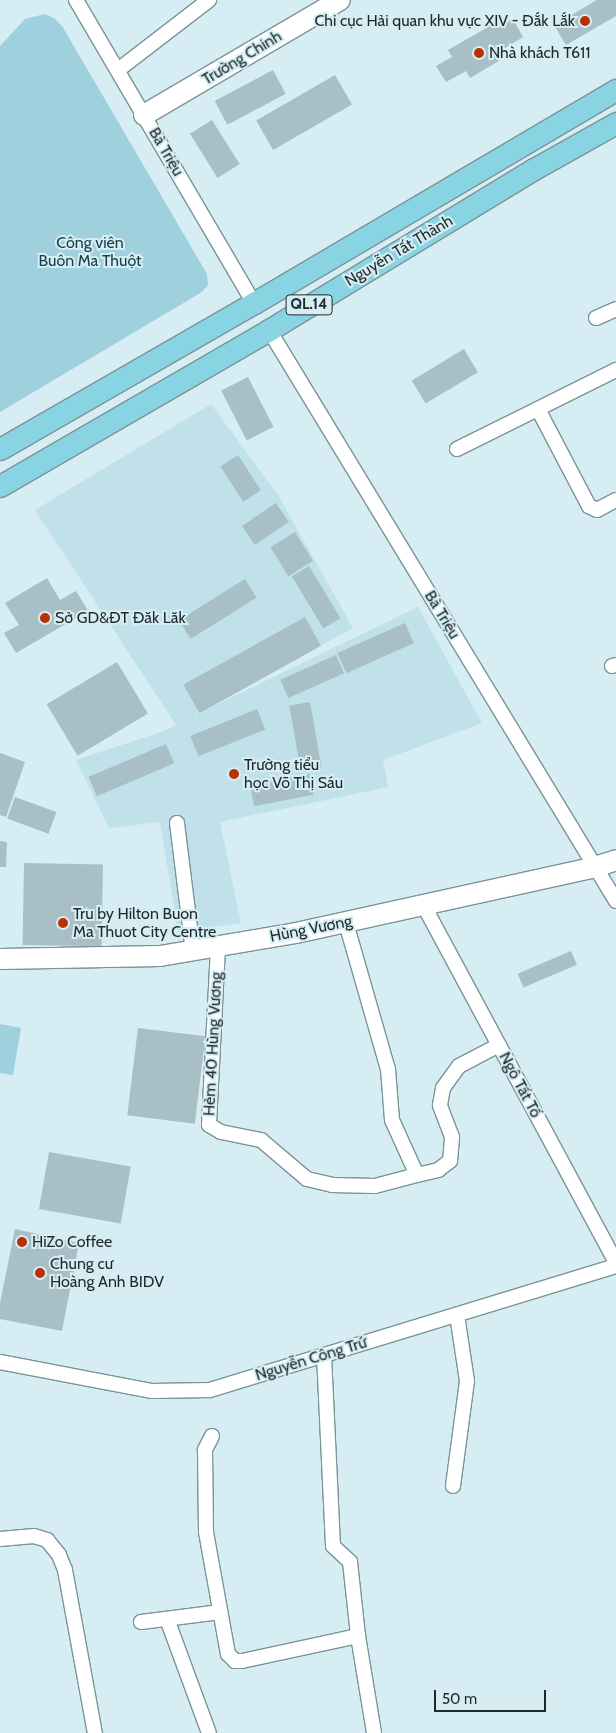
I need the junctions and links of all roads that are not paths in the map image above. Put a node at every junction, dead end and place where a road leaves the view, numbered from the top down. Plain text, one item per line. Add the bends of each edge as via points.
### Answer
1 (76, 0) edge
2 (209, 0) edge
3 (340, 0) edge
4 (118, 70) junction
5 (616, 90) edge
6 (144, 115) junction
7 (616, 123) edge
8 (254, 304) junction
9 (616, 309) edge
10 (596, 318) dead end
11 (269, 330) junction
12 (616, 370) edge
13 (538, 409) junction
14 (0, 449) edge
15 (457, 449) dead end
16 (0, 486) edge
17 (616, 500) edge
18 (177, 823) dead end
19 (616, 860) edge
20 (595, 867) junction
21 (616, 901) edge
22 (424, 906) junction
23 (346, 923) junction
24 (218, 947) junction
25 (194, 951) junction
26 (0, 959) edge
27 (499, 1045) junction
28 (417, 1175) junction
29 (616, 1265) edge
30 (457, 1315) junction
31 (324, 1355) junction
32 (0, 1362) edge
33 (212, 1436) dead end
34 (453, 1486) dead end
35 (0, 1539) edge
36 (220, 1612) junction
37 (167, 1619) junction
38 (141, 1622) dead end
39 (358, 1636) junction
40 (94, 1733) edge
41 (209, 1733) edge
42 (374, 1733) edge

1 - 4 street, Bà Triệu
2 - 4 street
3 - 6 street, Trường Chinh
4 - 6 street, Bà Triệu
5 - 8 main road, Nguyễn Tất Thành / QL.14
6 - 8 street, Bà Triệu
7 - 11 main road, Nguyễn Tất Thành / QL.14 via 534,169
8 - 11 main road
8 - 14 main road, Nguyễn Tất Thành / QL.14
9 - 10 street
11 - 16 main road, Nguyễn Tất Thành / QL.14
11 - 20 street, Bà Triệu
12 - 13 street
13 - 15 street
13 - 17 street via 589,506 597,510
18 - 25 street
19 - 20 street, Hùng Vương
20 - 21 street, Bà Triệu
20 - 22 street, Hùng Vương
22 - 23 street, Hùng Vương
22 - 27 street, Ngô Tất Tố
23 - 24 street, Hùng Vương
23 - 28 street via 388,1069 392,1120
24 - 25 street, Hùng Vương
24 - 28 street, Hẻm 40 Hùng Vương via 209,1125 221,1132 261,1140 307,1179 332,1185 375,1186
25 - 26 street, Hùng Vương via 160,956
27 - 28 street via 460,1066 443,1088 440,1105 452,1136 450,1161 438,1170
27 - 29 street, Ngô Tất Tố
29 - 30 street, Nguyễn Công Trứ
30 - 31 street, Nguyễn Công Trứ
30 - 34 street via 466,1381
31 - 32 street, Nguyễn Công Trứ via 210,1390 152,1390
31 - 39 street via 333,1546 350,1562
33 - 36 street via 205,1450 206,1532
35 - 40 street via 34,1536 47,1540 59,1555 65,1570
36 - 37 street
36 - 39 street via 228,1654 235,1661
37 - 38 street
37 - 41 street
39 - 42 street

